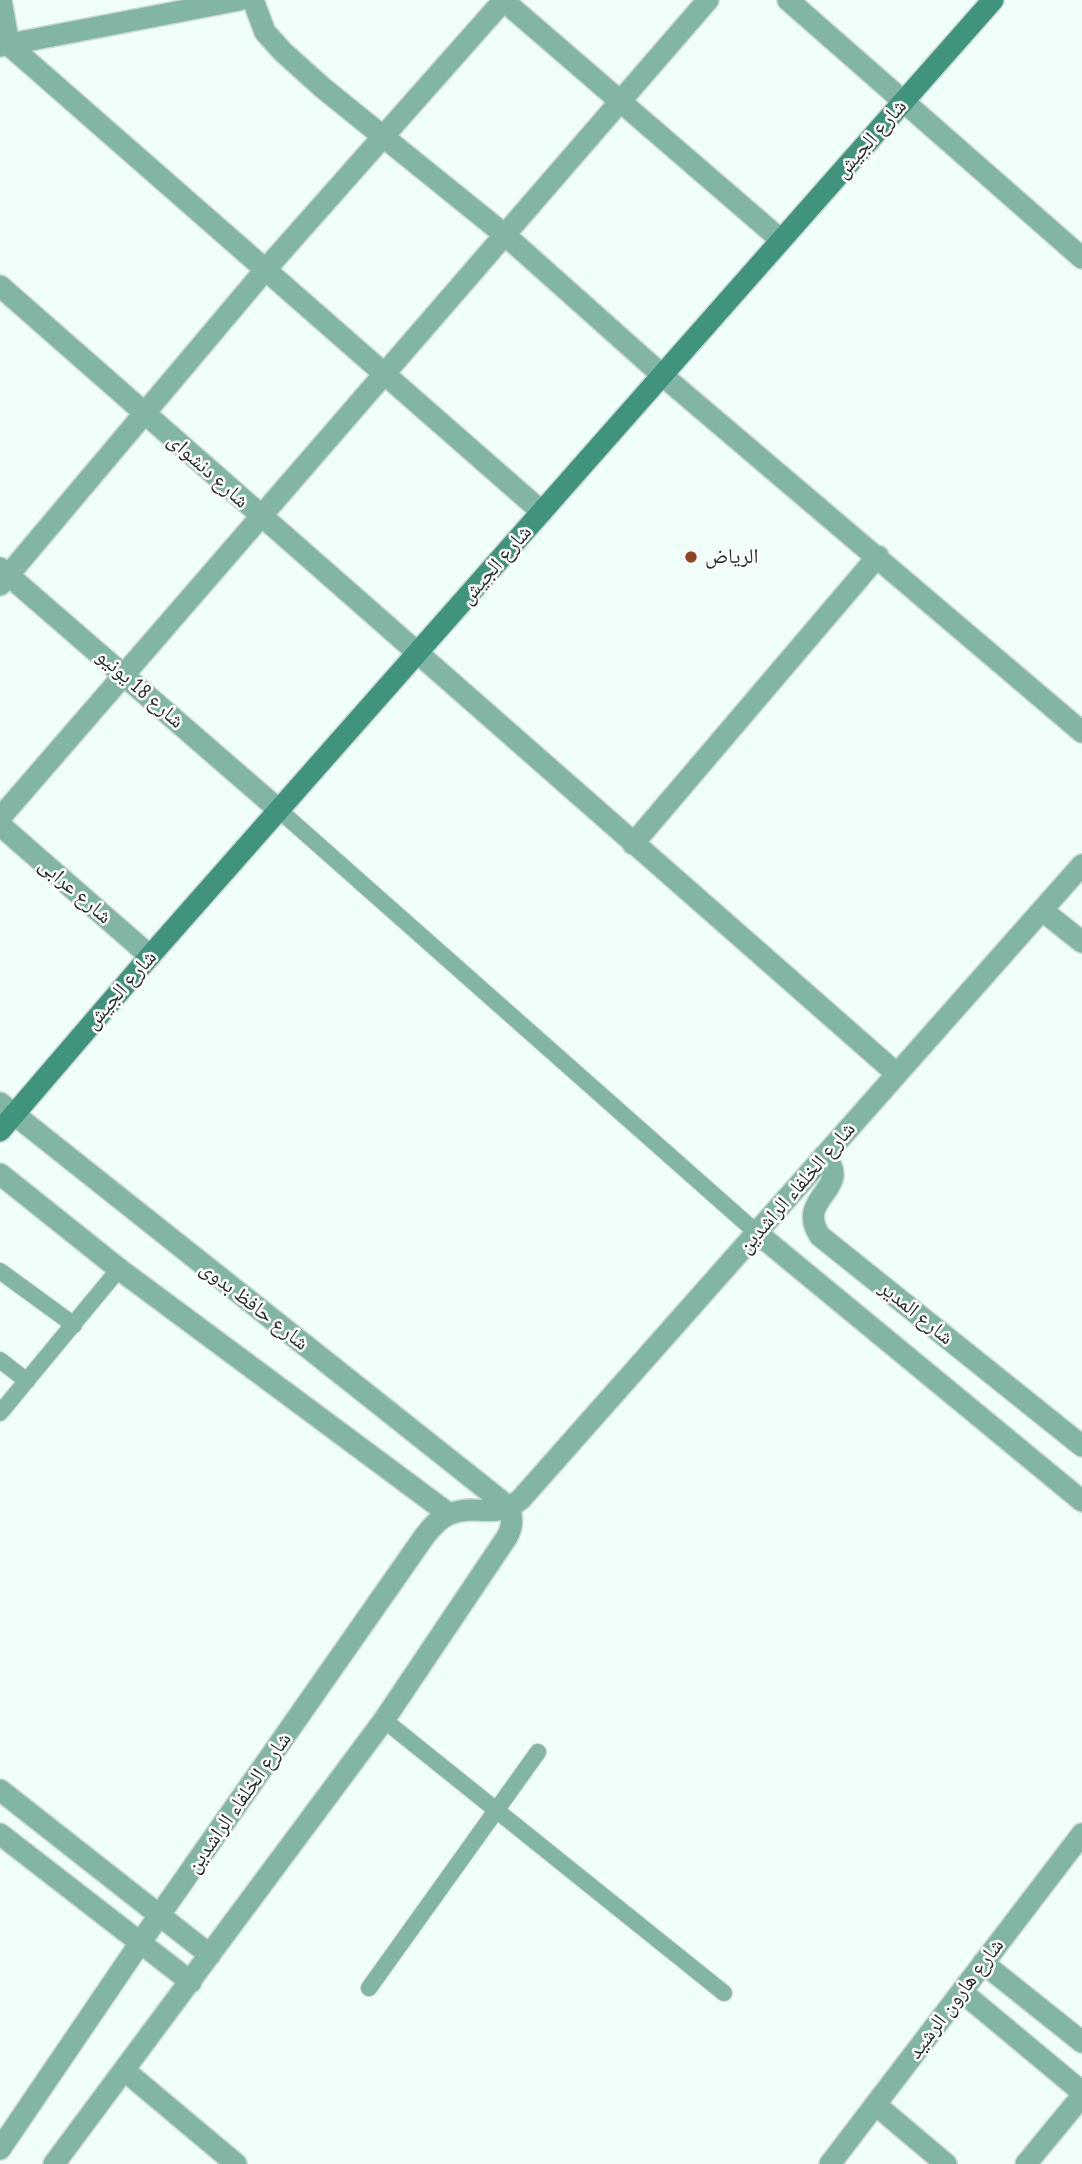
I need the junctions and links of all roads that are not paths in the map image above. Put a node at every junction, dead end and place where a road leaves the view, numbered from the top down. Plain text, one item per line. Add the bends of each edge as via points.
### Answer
1 (1, 0) edge
2 (239, 0) edge
3 (253, 0) edge
4 (504, 0) edge
5 (708, 0) edge
6 (788, 0) edge
7 (993, 0) edge
8 (5, 46) edge
9 (620, 101) junction
10 (904, 102) junction
11 (383, 137) junction
12 (505, 235) junction
13 (781, 240) junction
14 (1082, 258) edge
15 (266, 270) junction
16 (0, 286) edge
17 (384, 373) junction
18 (662, 374) junction
19 (144, 414) junction
20 (542, 512) junction
21 (260, 517) junction
22 (878, 556) junction
23 (3, 576) edge
24 (417, 654) junction
25 (124, 675) junction
26 (1082, 732) edge
27 (279, 810) junction
28 (0, 818) edge
29 (0, 825) edge
30 (633, 844) junction
31 (1082, 865) edge
32 (1043, 911) junction
33 (1082, 942) edge
34 (150, 956) junction
35 (897, 1074) junction
36 (7, 1108) edge
37 (0, 1131) edge
38 (824, 1156) junction
39 (0, 1174) edge
40 (757, 1233) junction
41 (119, 1269) junction
42 (0, 1271) edge
43 (75, 1325) junction
44 (0, 1360) edge
45 (27, 1381) junction
46 (0, 1413) edge
47 (1082, 1446) edge
48 (1082, 1501) edge
49 (510, 1508) junction
50 (449, 1514) junction
51 (384, 1720) junction
52 (538, 1752) dead end
53 (0, 1790) edge
54 (496, 1810) junction
55 (0, 1834) edge
56 (1082, 1834) edge
57 (160, 1916) junction
58 (140, 1943) junction
59 (210, 1955) junction
60 (983, 1963) junction
61 (191, 1982) junction
62 (369, 1988) dead end
63 (962, 1992) junction
64 (724, 1993) dead end
65 (1082, 2042) edge
66 (124, 2070) junction
67 (1082, 2094) edge
68 (876, 2105) junction
69 (0, 2149) edge
70 (54, 2164) edge
71 (236, 2164) edge
72 (830, 2164) edge
73 (946, 2164) edge
74 (1026, 2164) edge

1 - 8 street
2 - 8 street
3 - 11 street via 265,32 283,52
4 - 9 street
4 - 11 street
5 - 9 street
6 - 10 street
7 - 10 street, شارع الجيش
8 - 15 street
9 - 12 street
9 - 13 street
10 - 13 street, شارع الجيش
10 - 14 street
11 - 12 street
11 - 15 street
12 - 17 street
12 - 18 street
13 - 18 street, شارع الجيش
15 - 17 street
15 - 19 street
16 - 19 street, شارع دنشواى
17 - 20 street
17 - 21 street
18 - 20 street, شارع الجيش
18 - 22 street
19 - 21 street, شارع دنشواى
19 - 23 street
20 - 24 street, شارع الجيش
21 - 24 street, شارع دنشواى
21 - 25 street
22 - 26 street
22 - 30 street
23 - 25 street, شارع 18 يونيو
24 - 27 street, شارع الجيش
24 - 30 street, شارع دنشواى
25 - 27 street, شارع 18 يونيو
25 - 28 street
27 - 34 street, شارع الجيش
27 - 40 lane
29 - 34 street, شارع عرابى
30 - 35 street, شارع دنشواى
31 - 32 street, شارع الخلفاء الراشدين
32 - 33 street
32 - 35 street, شارع الخلفاء الراشدين
34 - 36 street, شارع الجيش
35 - 38 street, شارع الخلفاء الراشدين
36 - 37 street, شارع الجيش
36 - 49 street, شارع حافظ بدوى
38 - 40 street, شارع الخلفاء الراشدين
38 - 47 street, شارع المدير via 833,1180 813,1209 820,1236
39 - 41 street
40 - 48 street, شارع المدير
40 - 49 street, شارع الخلفاء الراشدين
41 - 43 lane
41 - 50 street
42 - 43 lane
43 - 45 lane
44 - 45 lane
45 - 46 lane
49 - 50 street
49 - 51 street via 512,1527 507,1537
50 - 57 street, شارع الخلفاء الراشدين via 424,1537
51 - 54 lane
51 - 59 street
52 - 54 lane
53 - 57 street
54 - 62 lane
54 - 64 lane
55 - 58 street
56 - 60 street, شارع هارون الرشيد
57 - 58 street, شارع الخلفاء الراشدين
57 - 59 street
58 - 61 street
58 - 69 street, شارع الخلفاء الراشدين
59 - 61 street
60 - 63 street, شارع هارون الرشيد
60 - 65 street
61 - 66 street
63 - 67 street
63 - 68 street, شارع هارون الرشيد
66 - 70 street
66 - 71 street
67 - 74 street
68 - 72 street, شارع هارون الرشيد
68 - 73 street

